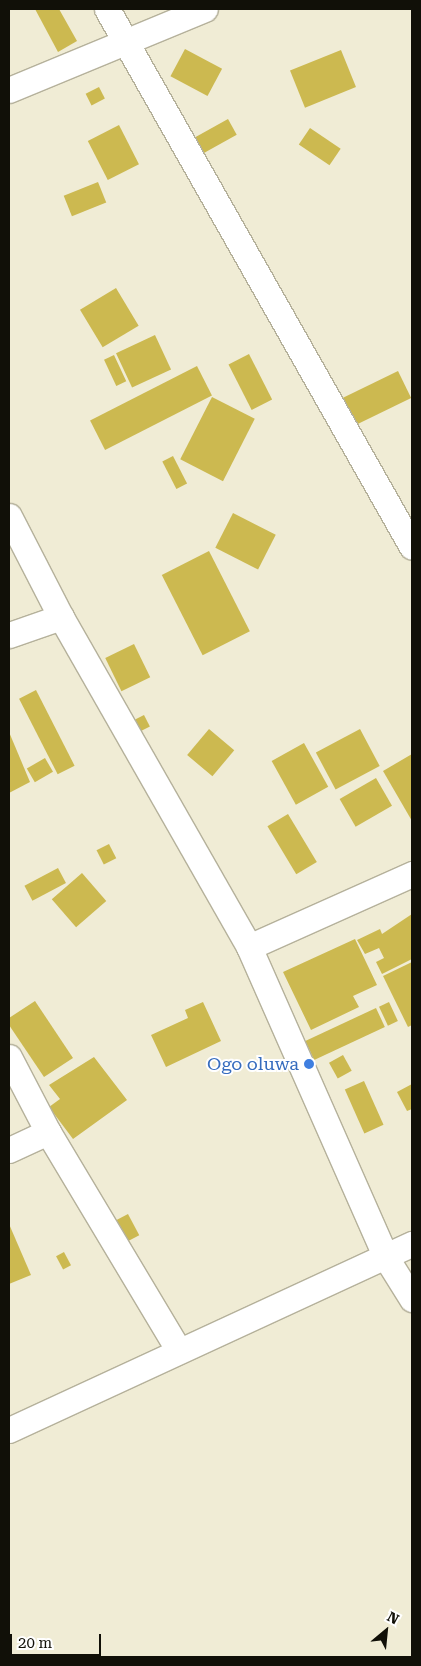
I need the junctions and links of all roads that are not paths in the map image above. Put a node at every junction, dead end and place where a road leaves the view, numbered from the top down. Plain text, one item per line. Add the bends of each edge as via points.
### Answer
1 (107, 9) edge
2 (205, 9) edge
3 (126, 44) junction
4 (9, 90) edge
5 (9, 516) edge
6 (412, 547) edge
7 (61, 617) junction
8 (9, 635) edge
9 (412, 874) edge
10 (249, 947) junction
11 (9, 1056) edge
12 (48, 1132) junction
13 (9, 1150) edge
14 (412, 1244) edge
15 (385, 1256) junction
16 (412, 1299) edge
17 (179, 1351) junction
18 (9, 1430) edge

1 - 3 street
2 - 3 street
3 - 4 street
3 - 6 street
5 - 7 street
7 - 8 street
7 - 10 street
9 - 10 street
10 - 15 street
11 - 12 street
12 - 13 street
12 - 17 street
14 - 15 street
15 - 16 street
15 - 17 street
17 - 18 street

